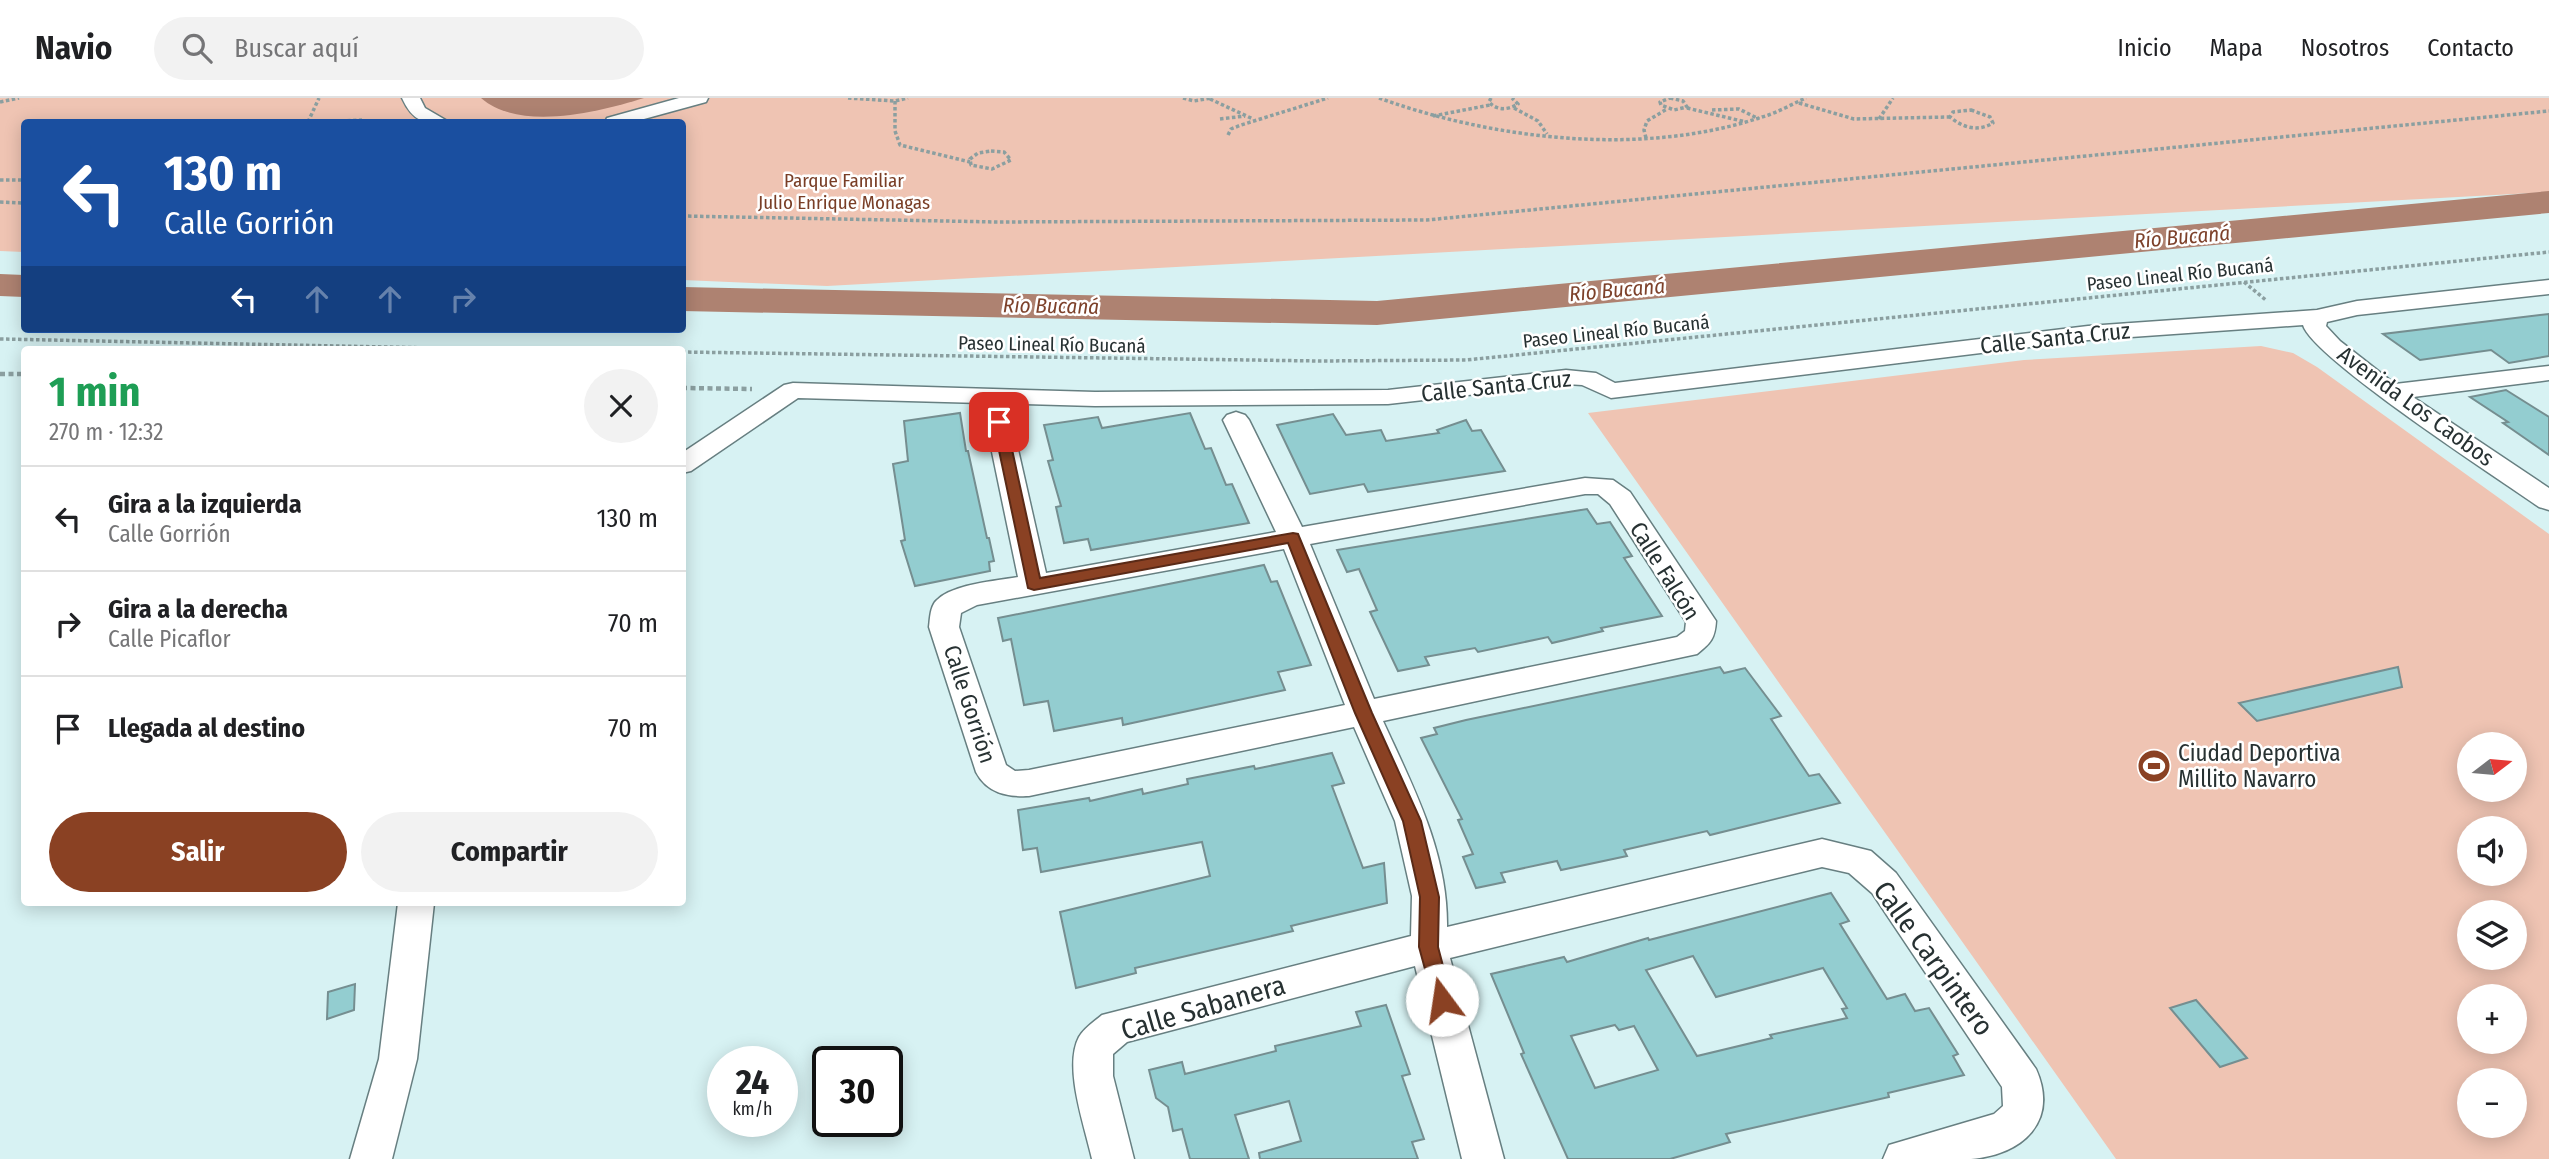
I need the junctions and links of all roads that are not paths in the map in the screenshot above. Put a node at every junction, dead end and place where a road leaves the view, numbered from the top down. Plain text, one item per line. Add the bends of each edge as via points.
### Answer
1 (411, 98) edge
2 (699, 98) edge
3 (434, 119) edge
4 (625, 119) edge
5 (2549, 287) edge
6 (2317, 317) junction
7 (2549, 373) edge
8 (2524, 375) junction
9 (2549, 391) edge
10 (2390, 392) junction
11 (1236, 420) dead end
12 (999, 422) dead end
13 (686, 462) edge
14 (2549, 501) edge
15 (1293, 538) junction
16 (1034, 584) junction
17 (1364, 713) junction
18 (416, 906) edge
19 (1429, 947) junction
20 (371, 1159) edge
21 (1113, 1159) edge
22 (1483, 1159) edge
23 (1904, 1159) edge

1 - 3 street via 417,111
2 - 4 street
5 - 6 street, Avenida Los Caobos via 2357,308
6 - 10 street, Avenida Los Caobos via 2315,327 2332,346
6 - 13 street, Calle Santa Cruz via 2088,332 1611,391 1587,377 1388,397 1095,400 793,390
7 - 8 street
8 - 9 street
8 - 10 street
10 - 14 street, Avenida Los Caobos
11 - 15 street
12 - 16 street
15 - 16 street, Calle Gorrión
15 - 17 street
15 - 17 street, Calle Falcón via 1604,486 1620,498 1701,621 1700,636 1686,646
16 - 17 street, Calle Gorrión via 970,596 947,607 944,627 992,772 1009,784
17 - 19 street via 1412,821 1430,897
18 - 20 street via 398,1059
19 - 21 street, Calle Sabanera via 1116,1027 1094,1046 1093,1076
19 - 22 street
19 - 23 street, Calle Carpintero via 1822,853 1859,861 1884,883 2022,1082 2023,1114 2007,1130

